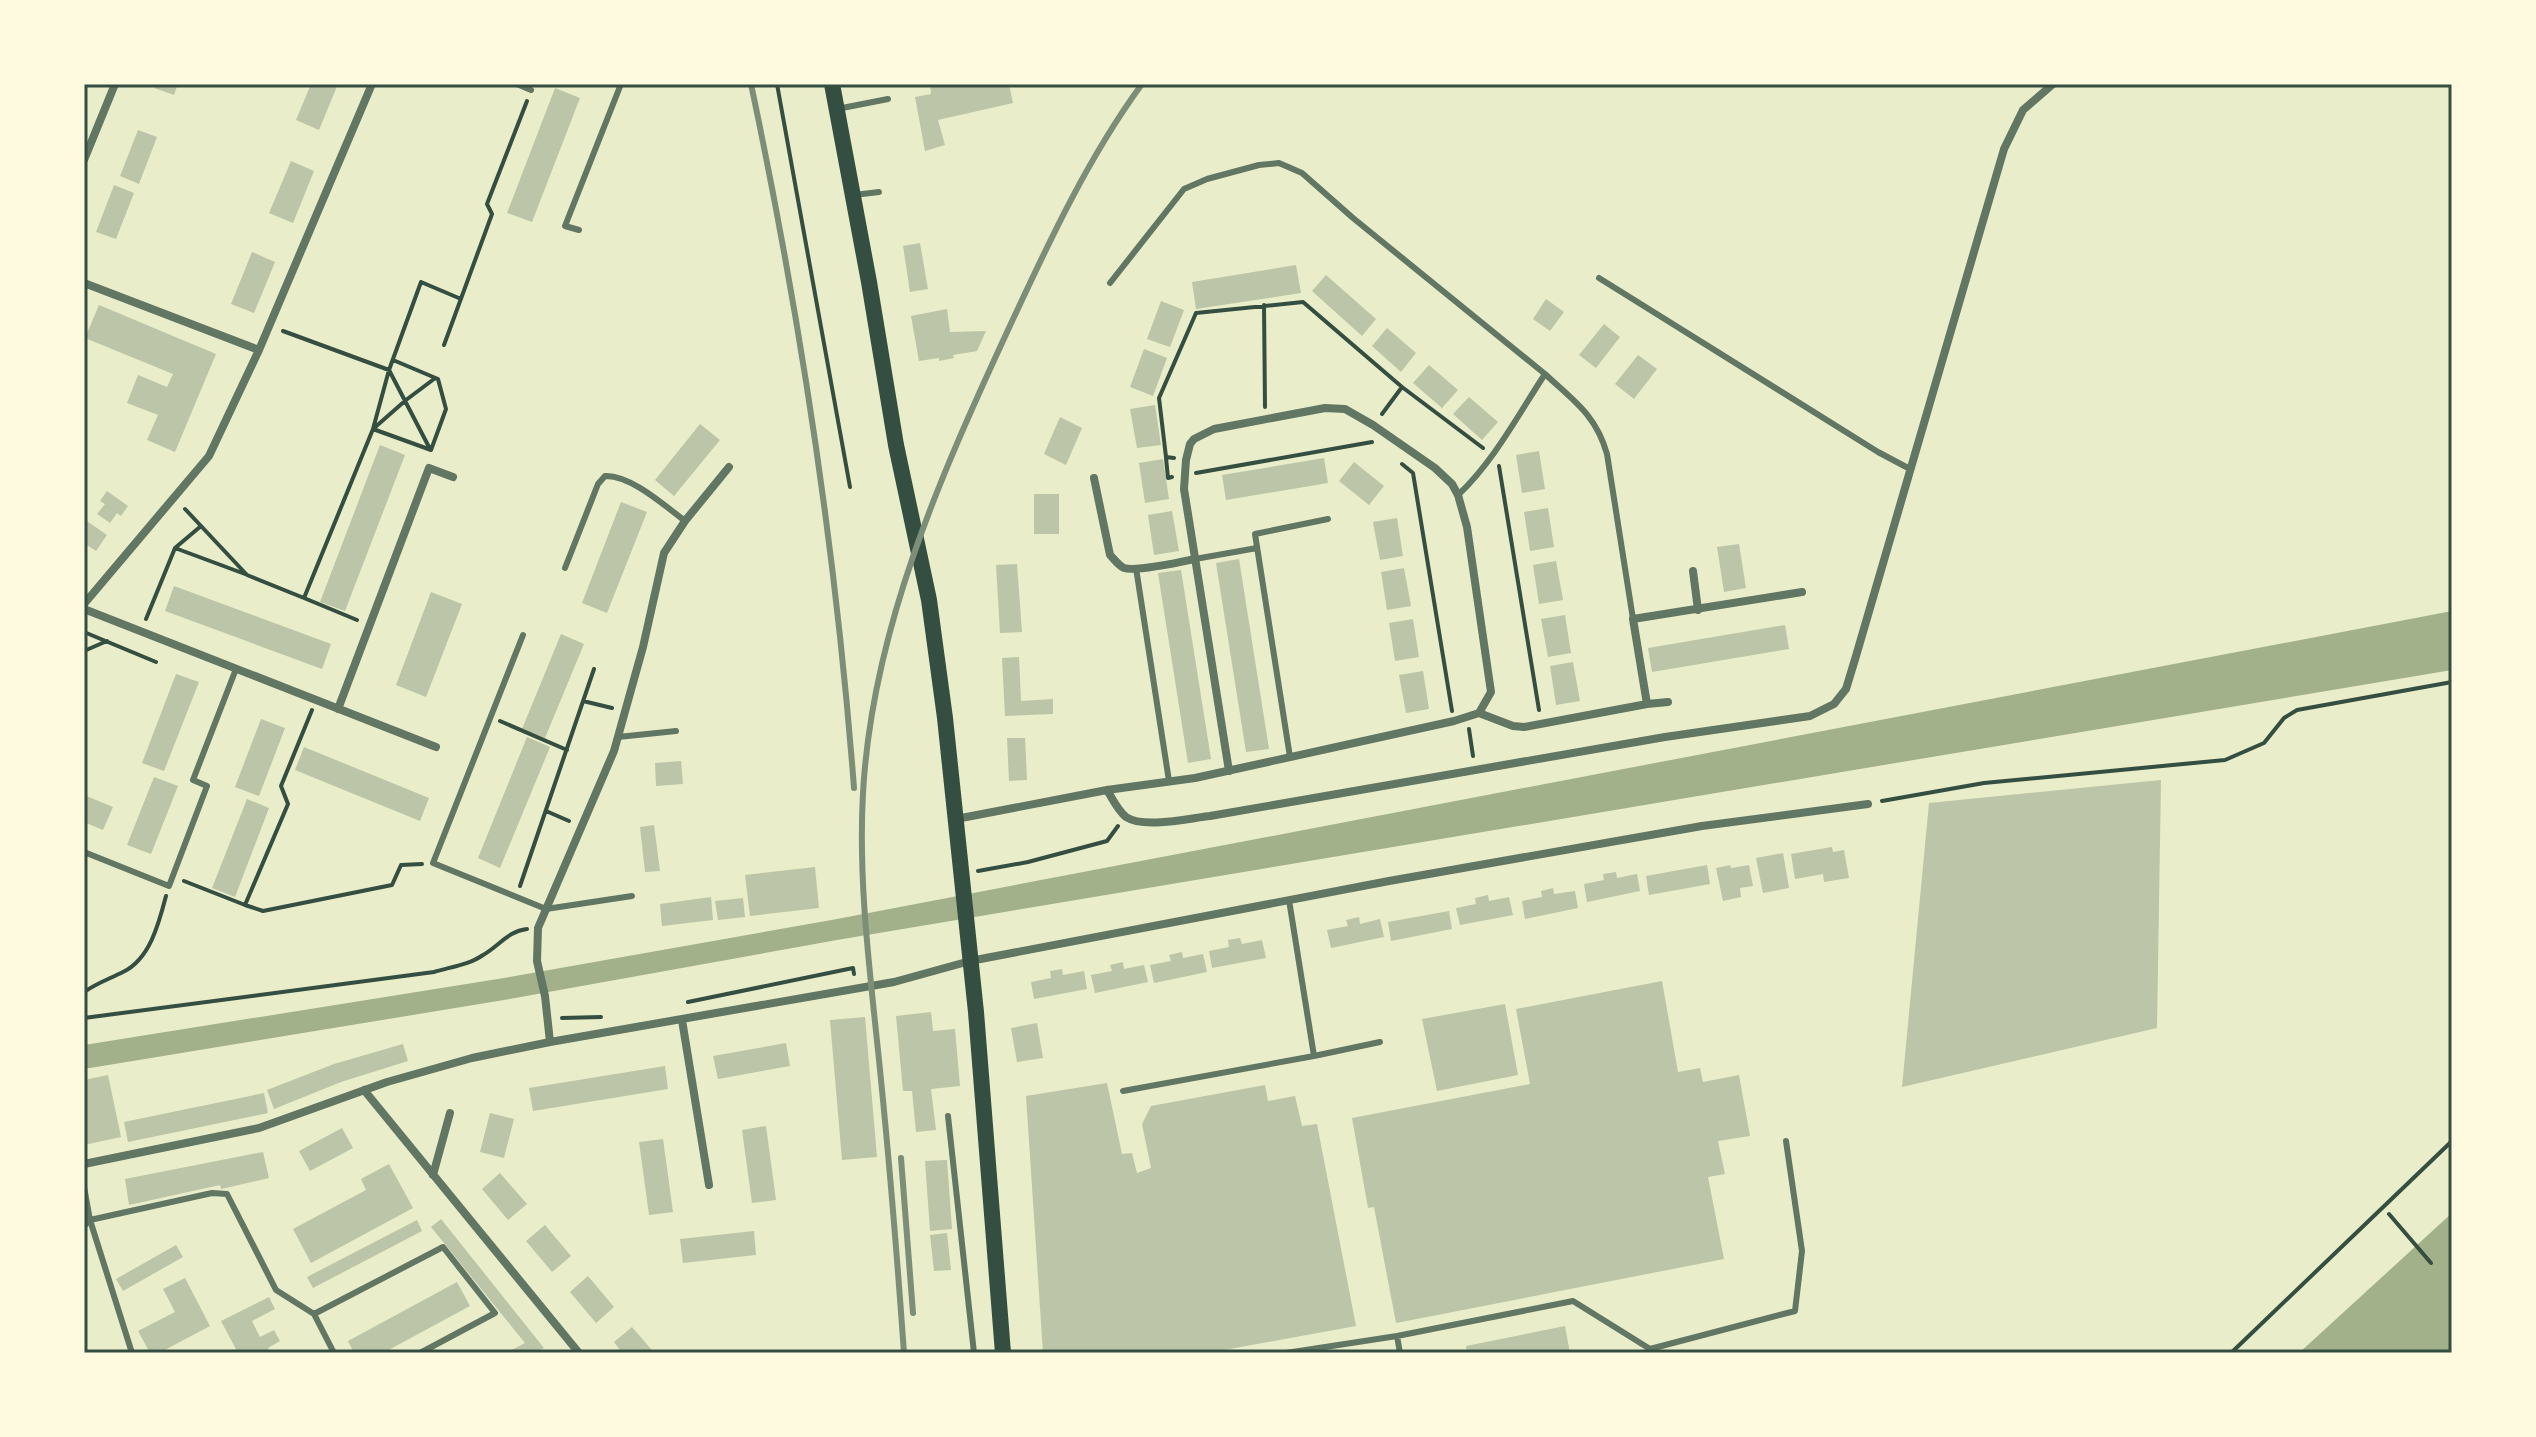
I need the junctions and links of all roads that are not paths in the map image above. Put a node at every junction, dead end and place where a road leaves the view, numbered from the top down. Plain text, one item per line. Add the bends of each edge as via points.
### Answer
1 (115, 84) edge
2 (372, 84) edge
3 (517, 84) edge
4 (621, 84) edge
5 (832, 84) edge
6 (2053, 84) edge
7 (531, 90) road end
8 (888, 99) dead end
9 (837, 109) junction
10 (84, 160) edge
11 (879, 192) dead end
12 (854, 195) junction
13 (579, 230) dead end
14 (1599, 278) dead end
15 (84, 283) edge
16 (1110, 283) dead end
17 (259, 350) junction
18 (1545, 374) junction
19 (729, 467) dead end
20 (1910, 469) junction
21 (453, 477) dead end
22 (1094, 478) dead end
23 (1458, 495) junction
24 (1328, 519) dead end
25 (685, 521) junction
26 (1257, 548) junction
27 (1195, 559) junction
28 (565, 568) dead end
29 (1136, 568) junction
30 (1693, 571) dead end
31 (1802, 592) dead end
32 (84, 606) edge
33 (1698, 610) junction
34 (1633, 619) junction
35 (523, 635) dead end
36 (236, 669) junction
37 (1668, 702) dead end
38 (1647, 704) junction
39 (338, 709) junction
40 (1479, 713) junction
41 (676, 731) dead end
42 (618, 737) junction
43 (436, 747) dead end
44 (1290, 757) junction
45 (1229, 771) junction
46 (1169, 781) junction
47 (1107, 790) junction
48 (1868, 804) road end
49 (955, 820) junction
50 (84, 852) edge
51 (632, 896) dead end
52 (1289, 900) junction
53 (546, 909) junction
54 (970, 961) junction
55 (682, 1020) junction
56 (550, 1042) junction
57 (1380, 1042) dead end
58 (1314, 1056) junction
59 (364, 1090) junction
60 (1123, 1091) dead end
61 (450, 1113) dead end
62 (948, 1116) dead end
63 (1786, 1141) dead end
64 (84, 1164) edge
65 (433, 1175) junction
66 (709, 1185) dead end
67 (84, 1187) edge
68 (90, 1220) junction
69 (84, 1226) edge
70 (314, 1314) junction
71 (1397, 1336) junction
72 (1650, 1351) edge
73 (132, 1353) edge
74 (334, 1353) edge
75 (420, 1353) edge
76 (579, 1353) edge
77 (974, 1353) edge
78 (1003, 1353) edge
79 (1286, 1353) edge
80 (1400, 1353) edge

1 - 10 street
2 - 17 street
3 - 7 lane
4 - 13 lane via 565,226
5 - 9 main road
6 - 20 street via 2023,110 2004,149
8 - 9 lane
9 - 12 main road
11 - 12 lane
12 - 49 main road via 896,445 929,600
14 - 20 lane
15 - 17 street
16 - 18 lane via 1184,189 1279,163 1302,173
17 - 32 street via 209,456
18 - 23 lane via 1492,455
18 - 34 lane via 1594,421 1605,444
19 - 25 street
20 - 47 street via 1846,689 1834,704 1810,716 1156,823 1125,816
21 - 39 street via 429,468
22 - 29 street via 1110,555 1124,568
23 - 27 street via 1435,468 1339,408 1214,429 1194,439 1186,460 1184,489
23 - 40 street via 1491,692
24 - 26 lane via 1255,534
25 - 28 lane via 656,497 605,476
25 - 42 street via 664,553
26 - 27 lane
26 - 44 lane
27 - 29 street
27 - 45 street
29 - 46 lane
30 - 33 street
31 - 33 street
32 - 36 street
33 - 34 street
34 - 38 street
35 - 53 lane via 433,863
36 - 39 street
36 - 50 lane via 193,780 207,786 169,886
37 - 38 street
38 - 40 street via 1524,727
39 - 43 street
40 - 44 street
41 - 42 lane
42 - 53 street
44 - 45 street
45 - 46 street
46 - 47 street
47 - 49 street
48 - 52 street via 1686,829
49 - 54 main road via 968,874
51 - 53 lane
52 - 54 street
52 - 58 lane
53 - 56 street via 538,928 537,961
54 - 55 street via 894,982
54 - 78 main road
55 - 56 street
55 - 66 street
56 - 59 street
57 - 58 lane
58 - 60 lane
59 - 64 street via 259,1128
59 - 65 street
61 - 65 street
62 - 77 lane
63 - 72 lane via 1802,1251 1795,1311
65 - 76 street
67 - 68 lane
68 - 69 lane
68 - 70 lane via 227,1194 276,1290
68 - 73 lane
70 - 74 lane
70 - 75 lane via 443,1247 495,1313
71 - 72 lane via 1573,1301
71 - 79 lane
71 - 80 lane

